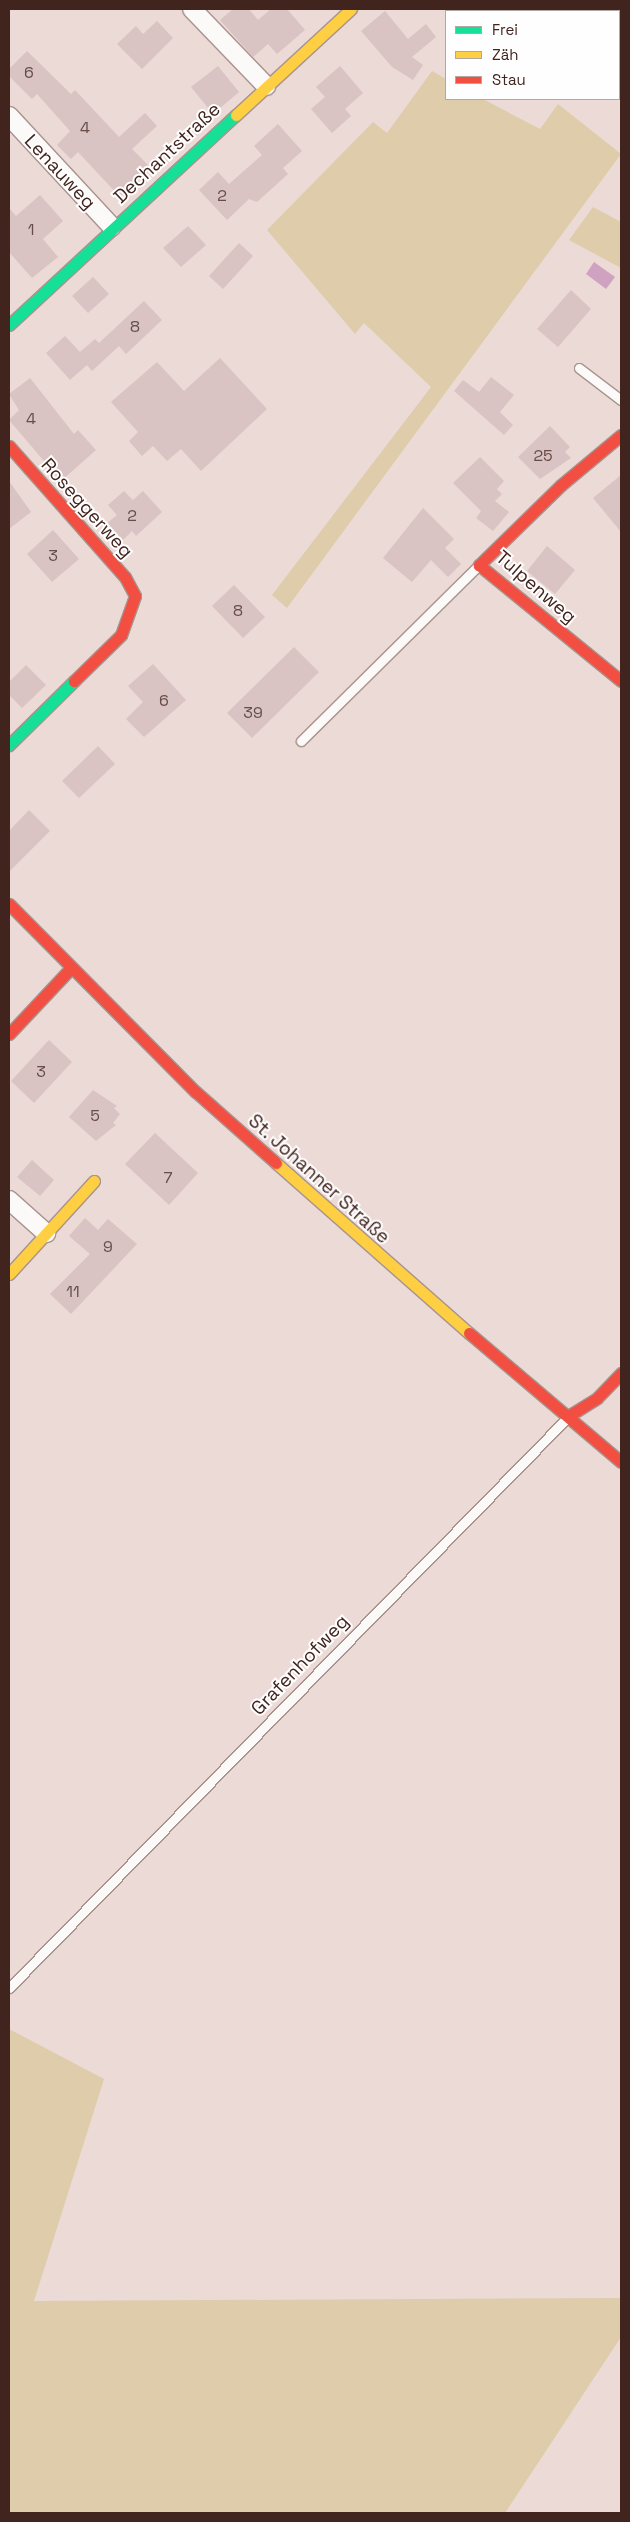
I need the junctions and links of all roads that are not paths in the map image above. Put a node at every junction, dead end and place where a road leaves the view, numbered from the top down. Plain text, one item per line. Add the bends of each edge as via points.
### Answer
1 (192, 9) edge
2 (351, 9) edge
3 (266, 86) junction
4 (9, 116) edge
5 (112, 227) junction
6 (9, 325) edge
7 (579, 368) dead end
8 (621, 400) edge
9 (621, 435) edge
10 (9, 446) edge
11 (479, 565) junction
12 (621, 681) edge
13 (301, 741) dead end
14 (9, 744) edge
15 (9, 904) edge
16 (70, 970) junction
17 (9, 1034) edge
18 (94, 1181) dead end
19 (9, 1200) edge
20 (46, 1234) junction
21 (9, 1274) edge
22 (621, 1373) edge
23 (570, 1415) junction
24 (621, 1462) edge
25 (9, 1988) edge

1 - 3 street
2 - 3 street, Dechantstraße
3 - 5 street, Dechantstraße
4 - 5 street, Lenauweg
5 - 6 street, Dechantstraße
7 - 8 lane
9 - 11 street, Tulpenweg via 560,485
10 - 14 street, Roseggerweg via 126,577 135,596 131,616 121,635
11 - 12 street, Tulpenweg
11 - 13 lane
15 - 16 street, St. Johanner Straße
16 - 17 street
16 - 23 street, St. Johanner Straße via 285,1173 512,1371
18 - 20 street
19 - 20 street
20 - 21 street
22 - 23 street, Grafenhofweg via 597,1398
23 - 24 street, St. Johanner Straße
23 - 25 lane, Grafenhofweg

